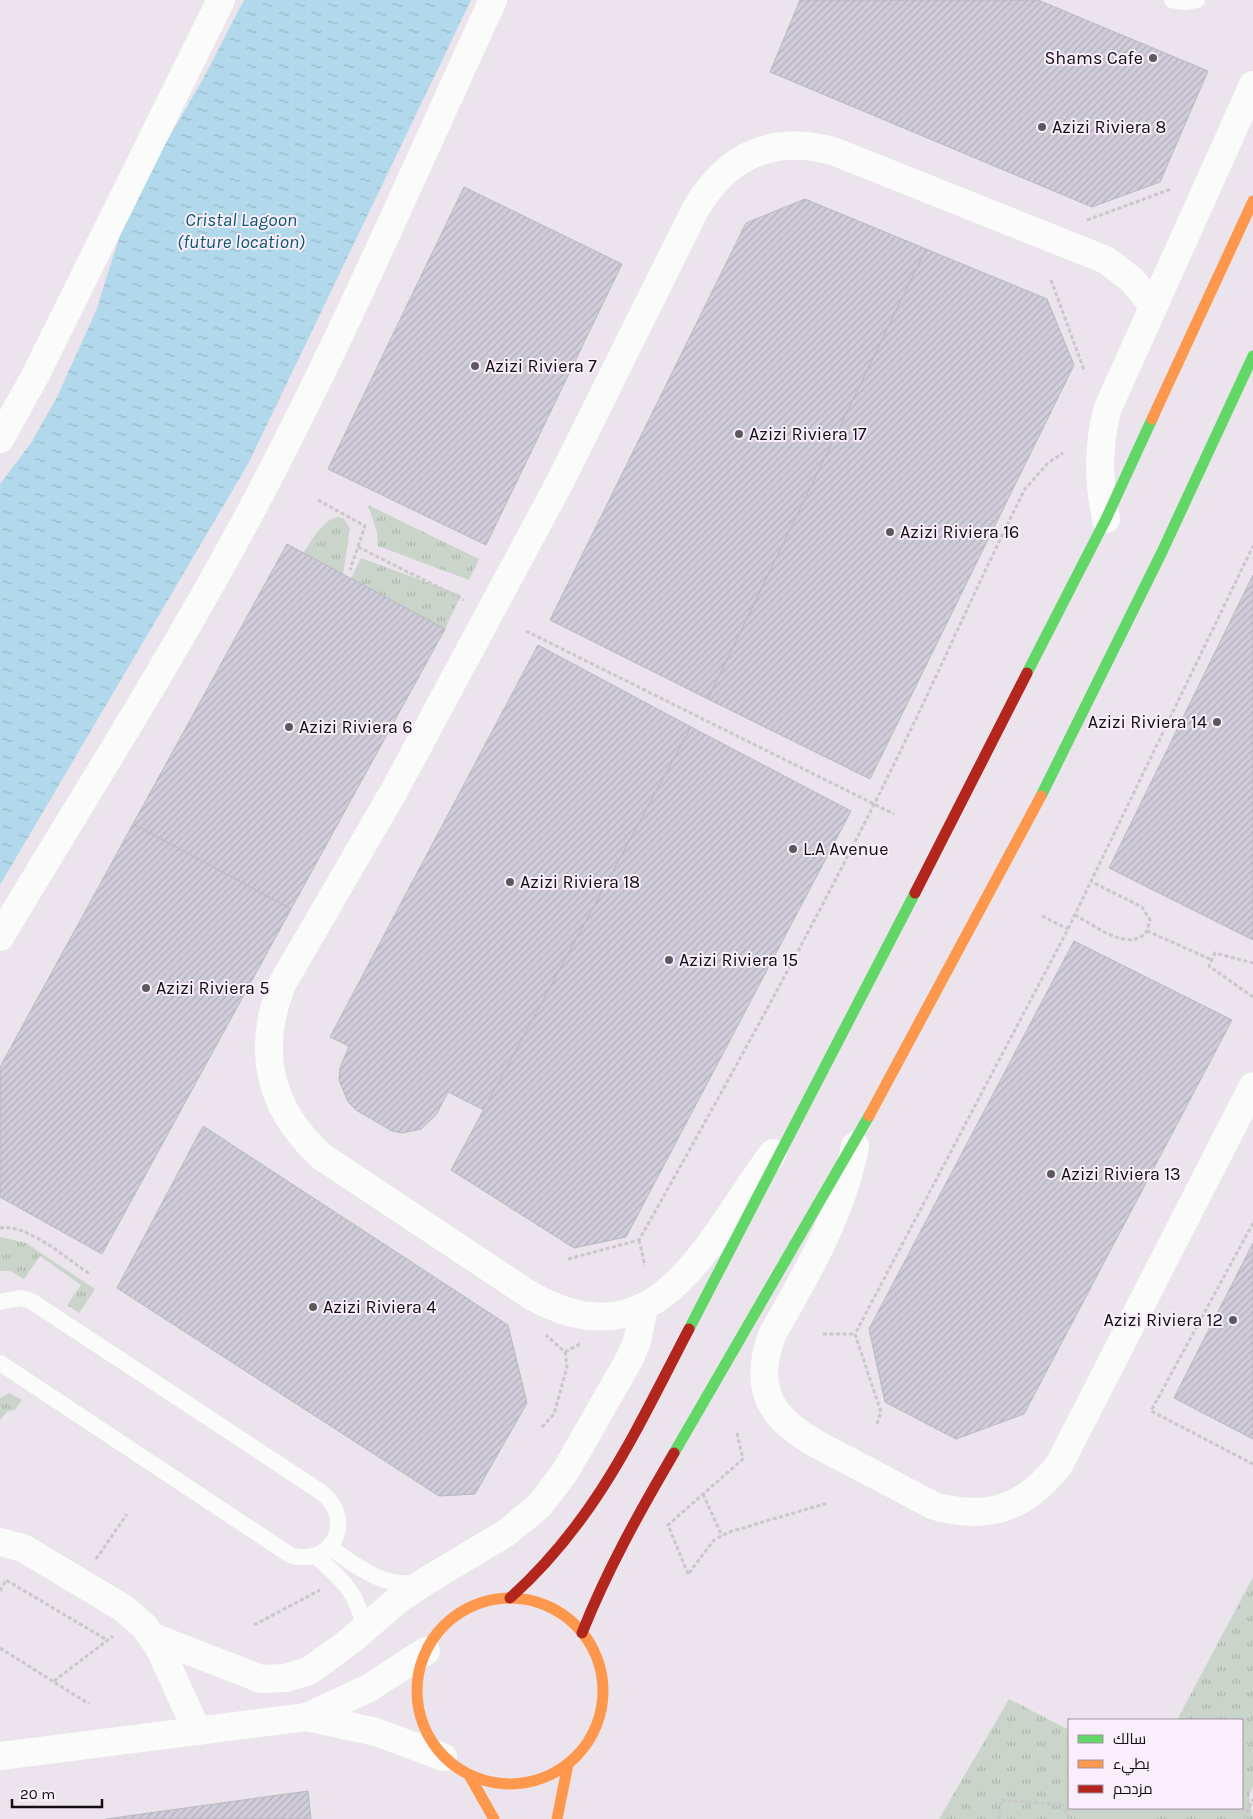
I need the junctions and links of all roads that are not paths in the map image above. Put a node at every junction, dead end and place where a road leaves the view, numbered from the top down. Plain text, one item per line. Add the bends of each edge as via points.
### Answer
1 (221, 0) edge
2 (494, 0) edge
3 (1172, 0) edge
4 (1197, 0) edge
5 (1253, 85) edge
6 (1253, 201) edge
7 (1153, 306) junction
8 (1253, 356) edge
9 (1244, 393) edge
10 (0, 439) edge
11 (1106, 519) junction
12 (0, 937) edge
13 (1253, 1086) edge
14 (797, 1123) junction
15 (857, 1136) junction
16 (0, 1302) edge
17 (644, 1307) junction
18 (0, 1363) edge
19 (0, 1542) edge
20 (322, 1551) junction
21 (426, 1581) junction
22 (510, 1598) junction
23 (363, 1629) junction
24 (582, 1633) junction
25 (153, 1637) junction
26 (426, 1651) junction
27 (307, 1717) junction
28 (197, 1731) junction
29 (0, 1756) edge
30 (443, 1757) junction
31 (568, 1764) junction
32 (469, 1775) junction
33 (494, 1819) edge
34 (557, 1819) edge

1 - 10 street via 66,314
2 - 12 street via 322,370 245,523 161,672
3 - 4 lane
5 - 7 street
6 - 11 street
7 - 11 street via 1114,390 1102,432 1099,476
7 - 17 street via 1132,280 1106,260 833,151 793,144 752,153 734,163 705,192 695,210 561,480 394,791 282,984 270,1025 270,1067 282,1107 301,1136 321,1156 546,1305 564,1312 603,1316
8 - 9 street
9 - 15 street via 1043,788
11 - 14 street
13 - 15 street via 1060,1464 1032,1494 1014,1504 974,1513 934,1506 796,1433 776,1411 768,1394 764,1372 767,1349 832,1223 849,1173
14 - 17 street via 752,1181 695,1265 675,1286
14 - 22 street via 592,1509 541,1572
15 - 24 street via 629,1531
16 - 20 lane via 21,1298 31,1301 325,1495 339,1518 335,1539
17 - 21 street via 630,1358 553,1490 524,1520
18 - 20 lane via 282,1551 299,1558
19 - 25 street via 23,1548 123,1608
20 - 21 lane via 381,1579 403,1583
20 - 23 lane via 358,1603
21 - 23 street
22 - 24 street via 531,1600 550,1608 568,1618
22 - 26 street via 489,1600 464,1611 437,1633
23 - 25 street via 309,1671 273,1680 249,1676
24 - 31 street via 594,1651 603,1692 594,1732
25 - 28 street
26 - 27 street via 369,1688
26 - 30 street via 417,1688 418,1706 431,1742
27 - 28 street
27 - 30 street via 376,1732
28 - 29 street
30 - 32 street
31 - 32 street via 537,1780 509,1785
31 - 34 street
32 - 33 street

